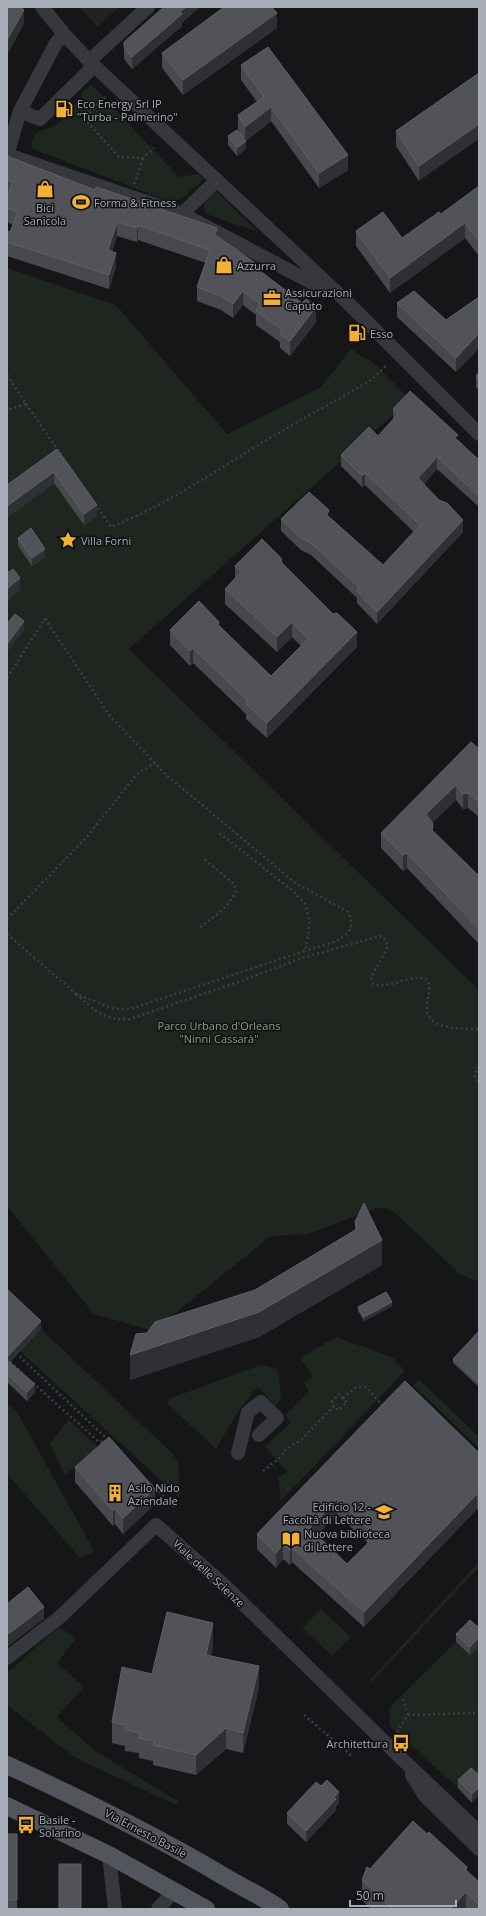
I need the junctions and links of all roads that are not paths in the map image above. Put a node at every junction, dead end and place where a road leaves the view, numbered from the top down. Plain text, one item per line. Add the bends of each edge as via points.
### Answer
1 (42, 7) edge
2 (148, 7) edge
3 (64, 34) junction
4 (92, 63) junction
5 (20, 111) junction
6 (7, 155) edge
7 (217, 180) junction
8 (182, 214) junction
9 (344, 299) junction
10 (479, 434) edge
11 (259, 1436) dead end
12 (238, 1453) dead end
13 (7, 1658) edge
14 (404, 1761) junction
15 (7, 1764) edge
16 (7, 1806) edge
17 (479, 1832) edge
18 (479, 1849) edge
19 (109, 1855) junction
20 (174, 1891) junction
21 (115, 1909) edge
22 (158, 1909) edge
23 (206, 1909) edge
24 (280, 1909) edge

1 - 3 street
2 - 4 street
3 - 4 street
3 - 5 street via 56,43
4 - 5 street via 40,119
4 - 7 street
5 - 6 street
6 - 8 street
7 - 8 street
7 - 9 street
8 - 9 street
9 - 10 street
11 - 12 street via 277,1418 261,1402 248,1412
13 - 14 street, Viale delle Scienze via 60,1617 156,1525 224,1585
14 - 17 street, Viale delle Scienze
14 - 18 street, Viale delle Scienze via 425,1796
15 - 24 main road, Via Ernesto Basile via 190,1856 262,1896
16 - 19 main road
19 - 20 main road
19 - 21 street
20 - 22 street
20 - 23 main road

